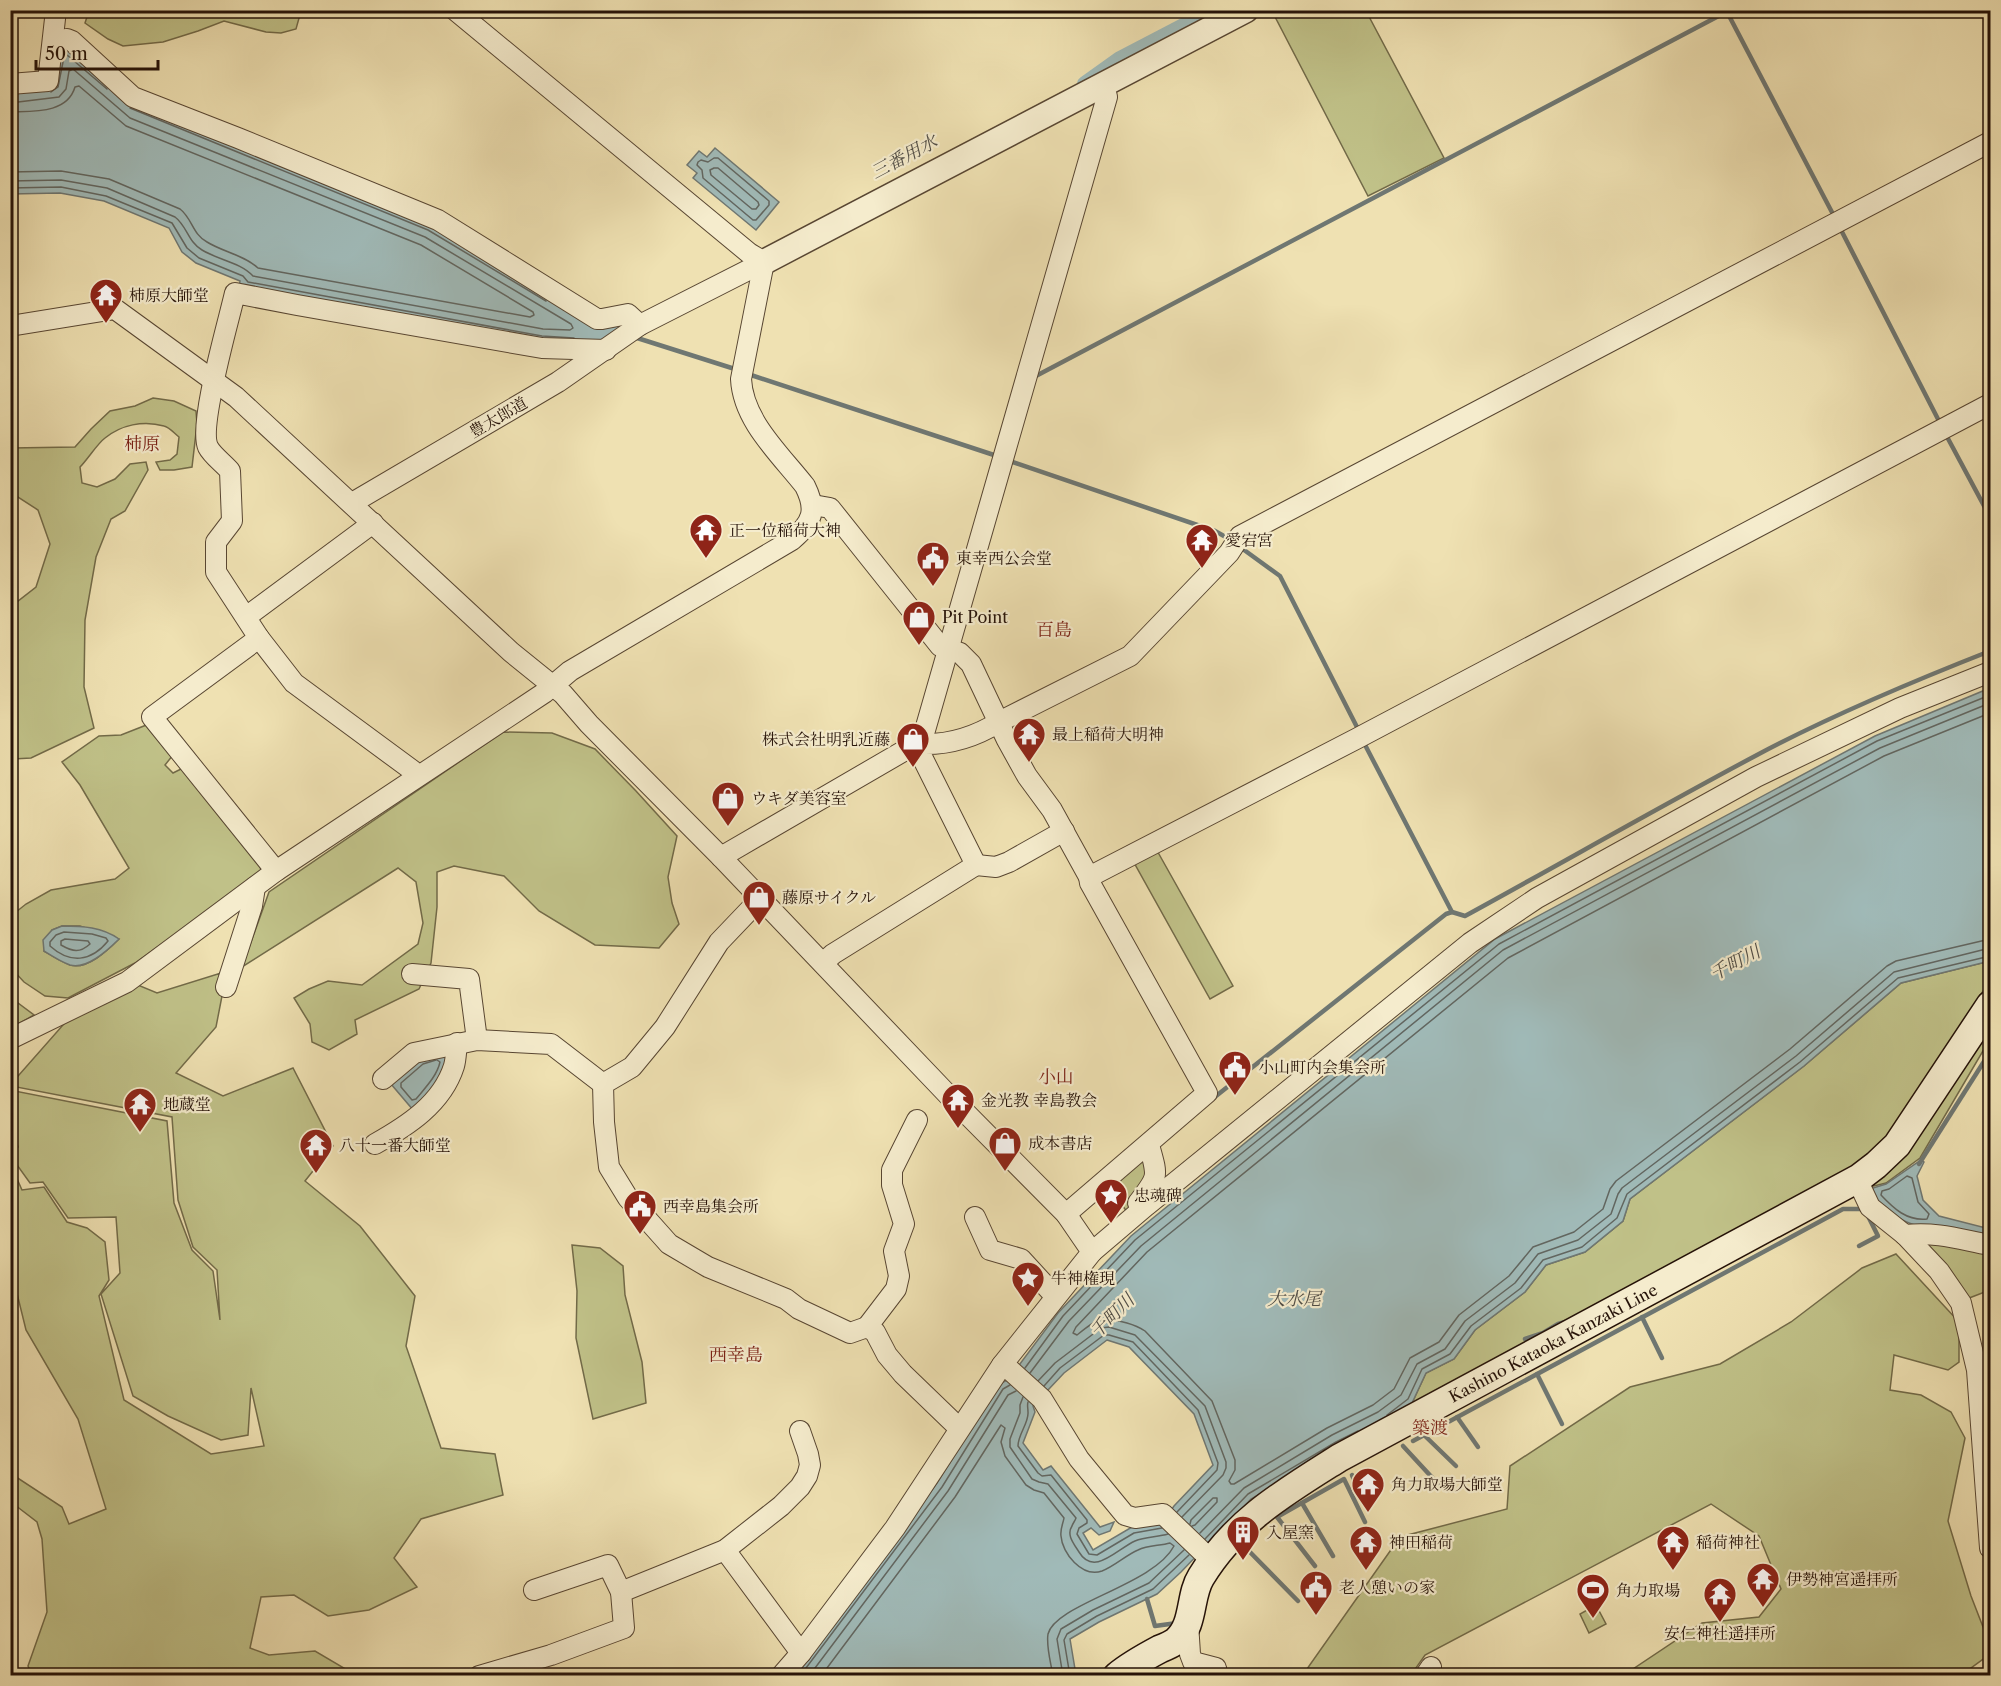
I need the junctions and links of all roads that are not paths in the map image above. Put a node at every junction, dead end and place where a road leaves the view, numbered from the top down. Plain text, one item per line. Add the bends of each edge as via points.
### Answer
1 (56, 10) edge
2 (455, 10) edge
3 (1246, 10) edge
4 (60, 40) junction
5 (10, 84) edge
6 (1104, 85) junction
7 (1990, 142) edge
8 (757, 258) junction
9 (10, 326) edge
10 (628, 331) junction
11 (214, 380) junction
12 (1990, 404) edge
13 (352, 503) junction
14 (813, 505) junction
15 (373, 524) junction
16 (246, 617) junction
17 (259, 638) junction
18 (954, 652) junction
19 (1990, 672) edge
20 (548, 689) junction
21 (999, 722) junction
22 (926, 744) junction
23 (417, 776) junction
24 (1064, 831) junction
25 (721, 857) junction
26 (978, 865) junction
27 (276, 871) junction
28 (1089, 877) junction
29 (255, 887) junction
30 (760, 898) junction
31 (823, 963) junction
32 (412, 974) dead end
33 (226, 987) dead end
34 (1990, 1005) edge
35 (10, 1039) edge
36 (477, 1040) junction
37 (457, 1043) junction
38 (383, 1079) dead end
39 (603, 1084) junction
40 (917, 1120) dead end
41 (375, 1144) dead end
42 (1149, 1145) junction
43 (1864, 1192) junction
44 (1066, 1214) junction
45 (975, 1217) dead end
46 (1128, 1220) junction
47 (1905, 1235) junction
48 (1990, 1245) edge
49 (1092, 1252) junction
50 (1055, 1296) junction
51 (867, 1327) junction
52 (1006, 1368) junction
53 (959, 1428) junction
54 (800, 1431) dead end
55 (1987, 1467) edge
56 (1990, 1548) edge
57 (725, 1550) junction
58 (1209, 1557) junction
59 (534, 1590) dead end
60 (621, 1592) junction
61 (1188, 1623) junction
62 (801, 1653) junction
63 (1216, 1668) dead end
64 (479, 1676) edge
65 (781, 1676) edge
66 (1117, 1676) edge

1 - 4 street
2 - 8 street
3 - 6 street
4 - 5 street via 48,81
4 - 10 street via 133,97 438,220 597,319 628,314
6 - 8 street
6 - 18 street via 1107,97
7 - 21 street via 1240,536 1229,553 1130,656
8 - 10 street
8 - 14 street via 742,393 758,426 805,486
9 - 11 street via 115,309
10 - 11 street via 542,348 236,293
10 - 13 street, 豊太郎道 via 558,382
11 - 13 street
11 - 16 street via 206,430 208,447 230,471 232,521 216,542 216,572
12 - 28 street
13 - 15 street
14 - 18 street via 830,508 940,646
14 - 20 street via 801,533 792,540 570,671
15 - 16 street
15 - 20 street
16 - 17 street
17 - 23 street via 294,683
17 - 27 street via 152,717
18 - 21 street via 971,664
18 - 22 street
19 - 46 street via 1900,708 1756,777 1537,898 1470,943
20 - 23 street
20 - 25 street via 563,694
21 - 22 street via 981,734
21 - 24 street via 1027,776
22 - 25 street via 914,745
22 - 26 street via 922,757
23 - 27 street
24 - 26 street via 1009,862 996,867
24 - 28 street
25 - 30 street
26 - 31 street
27 - 29 street
28 - 42 street via 1207,1093
29 - 33 street
29 - 35 street via 127,982
30 - 31 street
30 - 39 street via 719,942 665,1027 632,1067
31 - 44 street
32 - 36 street via 469,979
34 - 43 main road, Kashino Kataoka Kanzaki Line via 1897,1145 1876,1165
36 - 37 street
36 - 39 street via 551,1044
37 - 38 street via 414,1053
37 - 41 street via 454,1066 424,1112
39 - 51 street via 609,1167 628,1198 669,1244 708,1267 786,1299 850,1333
40 - 51 street via 892,1170 892,1185 904,1224 894,1251 899,1276 896,1289
42 - 44 street
42 - 46 street via 1155,1180
43 - 47 street
43 - 58 main road, Kashino Kataoka Kanzaki Line via 1339,1458 1270,1502
44 - 49 street
45 - 50 street via 990,1250 1021,1259
46 - 49 street
47 - 48 street via 1941,1234
47 - 55 street via 1961,1303 1977,1370
49 - 50 street
50 - 52 street
51 - 53 street via 875,1332 903,1374
52 - 53 street
52 - 58 street via 1042,1399 1079,1459 1125,1515 1134,1518 1163,1514
53 - 62 street via 896,1528
54 - 57 street via 810,1466 807,1476 781,1506
55 - 56 street
57 - 60 street
57 - 62 street
58 - 61 main road, Kashino Kataoka Kanzaki Line via 1197,1583
59 - 60 street via 608,1565
60 - 64 street via 624,1628
61 - 63 street via 1193,1662
61 - 66 main road, Kashino Kataoka Kanzaki Line via 1177,1640
62 - 65 street

